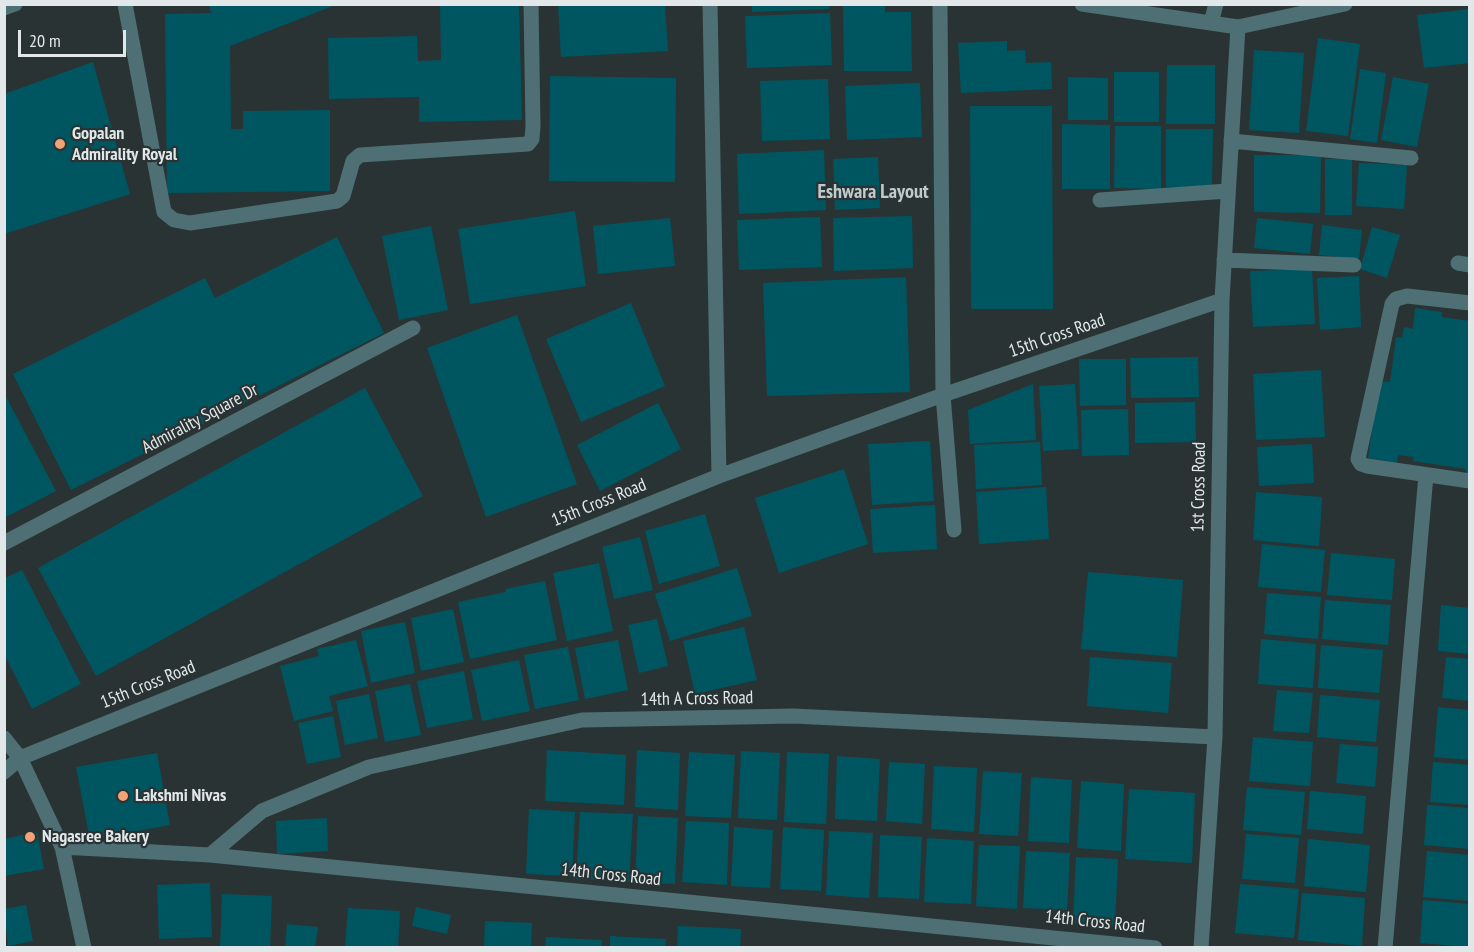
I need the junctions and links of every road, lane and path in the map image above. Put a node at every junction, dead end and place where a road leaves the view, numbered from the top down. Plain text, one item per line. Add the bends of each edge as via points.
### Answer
1 (15, 4) edge
2 (125, 4) edge
3 (531, 4) edge
4 (710, 4) edge
5 (940, 4) edge
6 (1216, 4) edge
7 (1345, 4) edge
8 (1088, 5) edge
9 (4, 8) edge
10 (1210, 23) junction
11 (1238, 27) junction
12 (1231, 141) junction
13 (1411, 158) dead end
14 (1228, 190) junction
15 (1100, 200) dead end
16 (1224, 260) junction
17 (1354, 265) dead end
18 (1222, 300) junction
19 (1470, 303) edge
20 (413, 328) dead end
21 (943, 395) junction
22 (1426, 475) junction
23 (719, 476) junction
24 (1470, 482) edge
25 (954, 530) dead end
26 (4, 543) edge
27 (1215, 737) junction
28 (4, 738) edge
29 (20, 758) junction
30 (4, 772) edge
31 (62, 847) junction
32 (210, 855) junction
33 (84, 948) edge
34 (1155, 948) edge
35 (1201, 948) edge
36 (1385, 948) edge

1 - 9 street
2 - 3 street via 164,212 174,220 190,223 337,201 343,196 355,158 360,155 528,144 533,126
4 - 23 street
5 - 21 street
6 - 10 street
7 - 11 street
8 - 10 street
10 - 11 street
11 - 12 street, 1st Cross Road
12 - 13 street
12 - 14 street, 1st Cross Road
14 - 15 street
14 - 16 street, 1st Cross Road
16 - 17 street
16 - 18 street, 1st Cross Road
18 - 21 street, 15th Cross Road
18 - 27 street, 1st Cross Road
19 - 22 street via 1407,296 1392,304 1358,459 1367,466
20 - 26 street, Admirality Square Dr
21 - 23 street, 15th Cross Road
21 - 25 street
22 - 24 street
22 - 36 street
23 - 29 street, 15th Cross Road
27 - 32 street, 14th A Cross Road via 794,716 582,720 369,767 262,811
27 - 35 street, 1st Cross Road
28 - 29 street
29 - 30 street, 15th Cross Road
29 - 31 street
31 - 32 street, 14th Cross Road
31 - 33 street
32 - 34 street, 14th Cross Road

